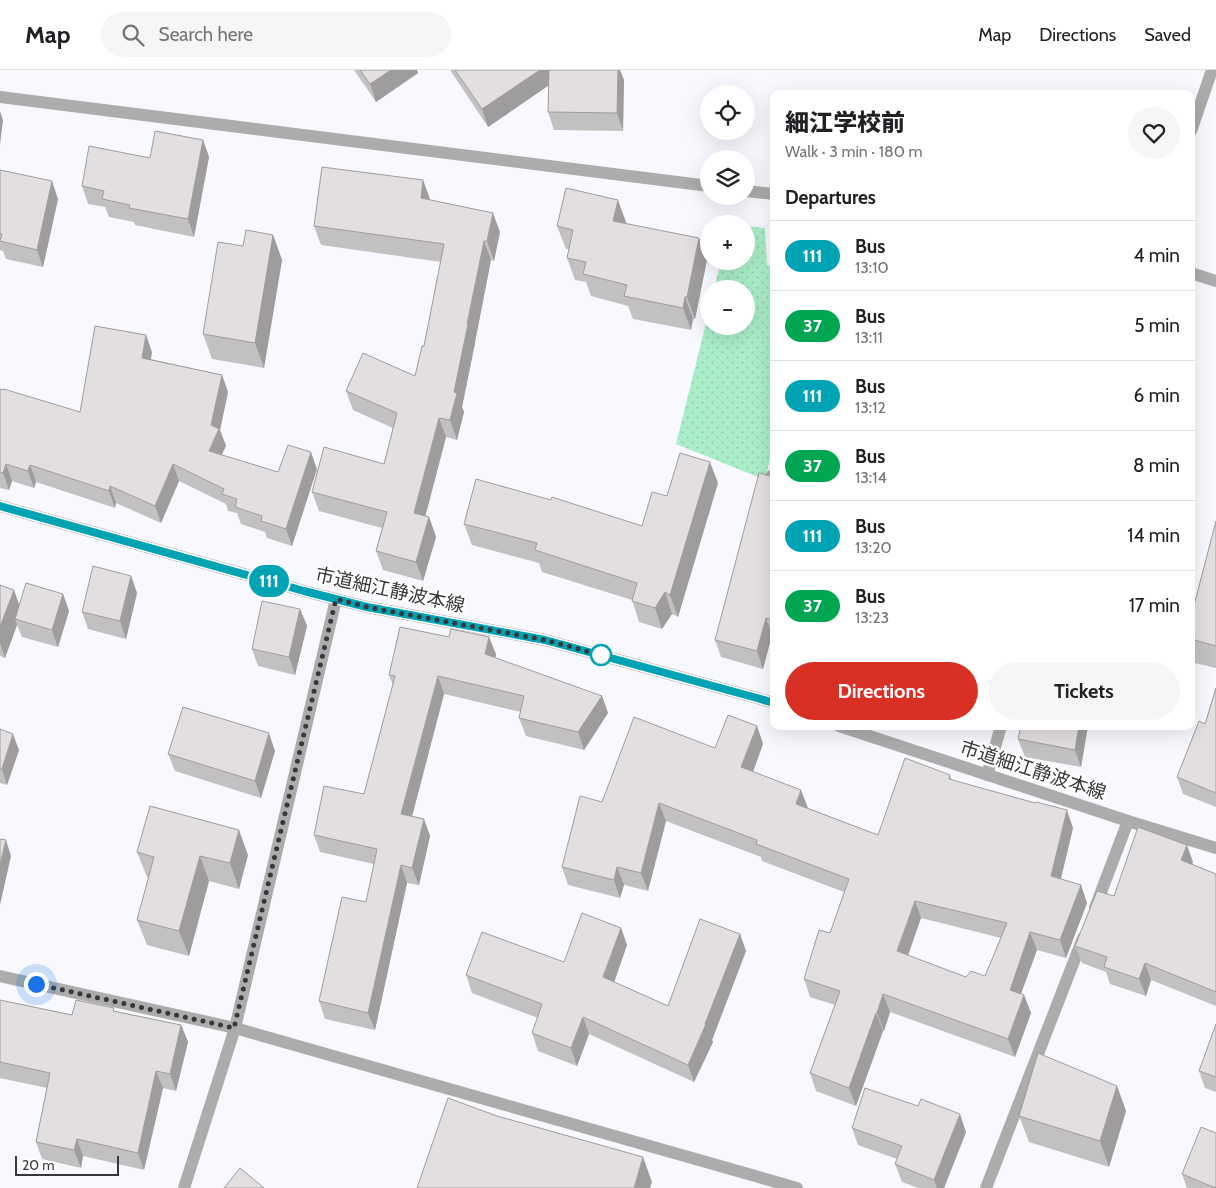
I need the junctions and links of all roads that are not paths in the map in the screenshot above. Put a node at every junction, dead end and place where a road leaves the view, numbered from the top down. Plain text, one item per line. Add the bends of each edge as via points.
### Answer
1 (1212, 70) edge
2 (0, 97) edge
3 (1195, 119) edge
4 (700, 185) edge
5 (755, 192) edge
6 (770, 194) edge
7 (1195, 274) edge
8 (1216, 280) edge
9 (0, 506) edge
10 (336, 599) junction
11 (770, 702) edge
12 (851, 730) edge
13 (1000, 730) edge
14 (987, 775) junction
15 (1128, 822) junction
16 (1216, 848) edge
17 (0, 976) edge
18 (234, 1028) junction
19 (184, 1188) edge
20 (797, 1188) edge
21 (986, 1188) edge

1 - 3 street
2 - 4 street
5 - 6 street
7 - 8 street
9 - 10 street, 市道細江静波本線
10 - 11 street, 市道細江静波本線 via 545,640
10 - 18 street
12 - 14 street, 市道細江静波本線
13 - 14 street
14 - 15 street, 市道細江静波本線
15 - 16 street, 市道細江静波本線
15 - 21 street
17 - 18 street
18 - 19 street
18 - 20 street

